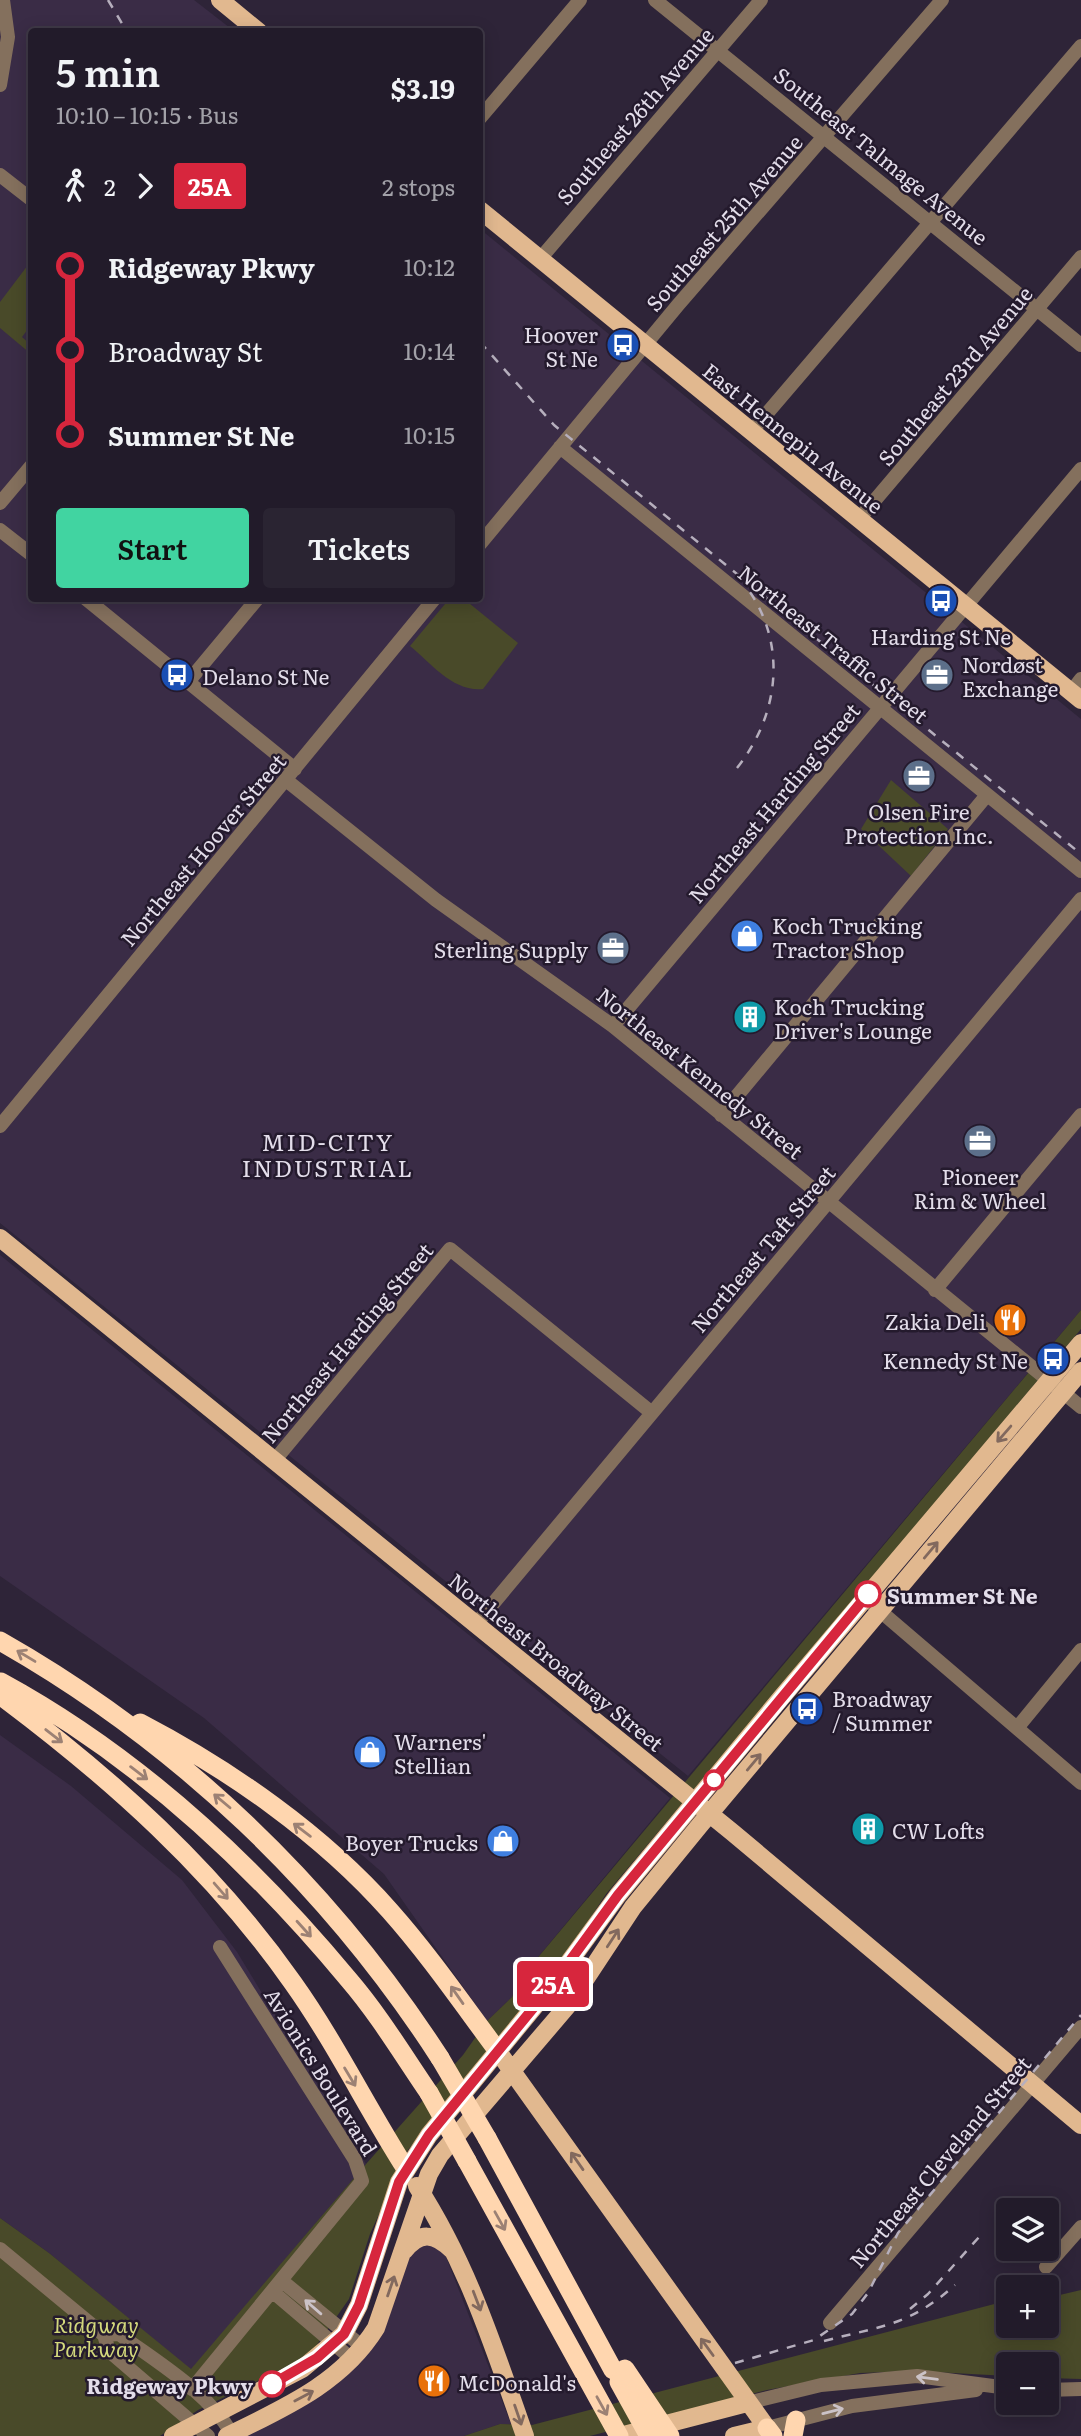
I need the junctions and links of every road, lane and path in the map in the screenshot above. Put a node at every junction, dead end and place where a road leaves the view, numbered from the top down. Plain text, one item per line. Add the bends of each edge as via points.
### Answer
1 (3, 0) edge
2 (221, 0) edge
3 (580, 0) edge
4 (655, 0) edge
5 (761, 0) edge
6 (942, 0) edge
7 (254, 28) edge
8 (1081, 46) edge
9 (718, 50) junction
10 (0, 85) edge
11 (483, 114) edge
12 (825, 136) junction
13 (0, 174) edge
14 (28, 197) edge
15 (483, 212) edge
16 (931, 221) junction
17 (1081, 257) edge
18 (540, 258) junction
19 (1037, 309) junction
20 (645, 345) junction
21 (1081, 345) edge
22 (752, 431) junction
23 (560, 447) junction
24 (1081, 469) edge
25 (28, 470) edge
26 (0, 503) edge
27 (859, 519) junction
28 (0, 530) edge
29 (483, 540) edge
30 (28, 552) edge
31 (90, 602) edge
32 (255, 602) edge
33 (432, 602) edge
34 (966, 606) junction
35 (188, 682) junction
36 (1078, 690) edge
37 (880, 708) junction
38 (290, 774) junction
39 (987, 795) junction
40 (1081, 872) edge
41 (1081, 899) edge
42 (614, 1026) junction
43 (721, 1115) junction
44 (1081, 1115) edge
45 (0, 1126) edge
46 (828, 1203) junction
47 (0, 1238) edge
48 (935, 1290) junction
49 (1081, 1343) edge
50 (1081, 1371) edge
51 (1056, 1387) junction
52 (1081, 1408) edge
53 (652, 1413) junction
54 (274, 1461) junction
55 (865, 1598) junction
56 (880, 1611) junction
57 (476, 1624) junction
58 (0, 1641) edge
59 (1081, 1650) edge
60 (0, 1682) edge
61 (0, 1695) edge
62 (92, 1698) junction
63 (1017, 1728) junction
64 (1081, 1783) edge
65 (695, 1802) junction
66 (710, 1814) junction
67 (220, 1947) dead end
68 (1081, 2027) edge
69 (497, 2050) junction
70 (514, 2072) junction
71 (1032, 2084) junction
72 (1081, 2125) edge
73 (406, 2169) junction
74 (422, 2193) junction
75 (1081, 2227) edge
76 (0, 2249) edge
77 (402, 2254) junction
78 (457, 2255) junction
79 (1046, 2267) dead end
80 (278, 2286) junction
81 (830, 2323) dead end
82 (104, 2335) junction
83 (339, 2339) junction
84 (358, 2354) junction
85 (619, 2370) junction
86 (996, 2386) edge
87 (996, 2388) edge
88 (192, 2389) junction
89 (1081, 2389) edge
90 (1059, 2390) edge
91 (747, 2403) junction
92 (219, 2412) junction
93 (194, 2424) junction
94 (795, 2428) edge
95 (770, 2432) edge
96 (229, 2435) edge
97 (173, 2436) edge
98 (208, 2436) edge
99 (525, 2436) edge
100 (619, 2436) edge
101 (649, 2436) edge
102 (670, 2436) edge
103 (734, 2436) edge

1 - 10 street via 8,37
2 - 7 main road
3 - 11 street
4 - 9 street, Southeast Talmage Avenue
5 - 9 street, Southeast 26th Avenue
6 - 12 street, Southeast 25th Avenue
8 - 16 street
9 - 12 street, Southeast Talmage Avenue
9 - 18 street, Southeast 26th Avenue
12 - 16 street, Southeast Talmage Avenue
12 - 20 street, Southeast 25th Avenue
13 - 14 street
15 - 18 main road, East Hennepin Avenue
16 - 19 street, Southeast Talmage Avenue
16 - 22 street
17 - 19 street, Southeast 23rd Avenue
18 - 20 main road, East Hennepin Avenue
19 - 21 street, Southeast Talmage Avenue
19 - 27 street, Southeast 23rd Avenue
20 - 22 main road, East Hennepin Avenue
20 - 23 street
22 - 27 main road, East Hennepin Avenue
23 - 29 street
23 - 37 street, Northeast Traffic Street
24 - 34 street, Northeast Harding Street
25 - 26 street
27 - 34 main road, East Hennepin Avenue
28 - 30 street
31 - 35 street, Northeast Kennedy Street
32 - 35 street
33 - 38 street, Northeast Hoover Street
34 - 36 main road, East Hennepin Avenue
34 - 37 street, Northeast Harding Street
35 - 38 street, Northeast Kennedy Street
37 - 39 street, Northeast Traffic Street
37 - 42 street, Northeast Harding Street
38 - 42 street, Northeast Kennedy Street via 444,906
38 - 45 street, Northeast Hoover Street
39 - 40 street, Northeast Traffic Street
39 - 43 street
41 - 46 street, Northeast Taft Street
42 - 43 street, Northeast Kennedy Street
43 - 46 street, Northeast Kennedy Street
44 - 48 street
46 - 48 street, Northeast Kennedy Street
46 - 53 street, Northeast Taft Street
47 - 54 main road, Northeast Broadway Street
48 - 51 street, Northeast Kennedy Street
49 - 51 main road
50 - 51 main road
51 - 52 street, Northeast Kennedy Street
51 -> 55 main road
56 -> 51 main road
53 - 54 street, Northeast Harding Street via 450,1249
53 - 57 street, Northeast Taft Street
54 - 57 main road, Northeast Broadway Street
55 - 56 street
55 - 65 main road
56 - 63 street
66 -> 56 main road
57 - 65 main road, Northeast Broadway Street
62 -> 58 highway
59 - 63 street
60 -> 100 highway, bridge via 91,1738 171,1798 265,1885 350,1981 429,2093
61 -> 73 highway via 134,1802 221,1890 294,1984
69 -> 62 highway via 444,1975 389,1909 319,1843 182,1745
85 -> 62 highway, bridge via 440,2058 370,1958 283,1858 223,1801
63 - 64 street
65 - 66 main road, Northeast Broadway Street
65 - 69 main road
70 -> 66 main road via 569,2004 633,1907
66 - 71 main road, Northeast Broadway Street
67 - 80 street, Avionics Boulevard via 355,2160 362,2180
68 - 71 street, Northeast Cleveland Street
69 - 70 main road
69 - 73 main road
70 - 74 main road via 440,2155
91 -> 70 main road
71 - 72 main road, Northeast Broadway Street
71 - 81 street, Northeast Cleveland Street
73 - 74 main road
73 - 83 main road via 359,2305
74 - 77 main road
74 - 78 main road
75 - 79 street
76 - 82 street
77 - 78 main road via 413,2240 431,2235
84 -> 77 main road via 376,2328
78 -> 99 main road
80 - 83 street
80 - 88 street, Avionics Boulevard
82 - 88 street via 119,2334
82 - 93 street via 109,2351
83 - 84 street
83 - 92 main road via 302,2369
96 -> 84 main road via 324,2385
85 - 101 highway, bridge
85 - 102 highway, bridge
86 -> 91 street via 917,2376 821,2385
94 -> 87 street via 852,2406
88 - 92 street
89 - 90 street
91 - 95 main road
91 - 100 main road
92 - 93 main road
92 - 96 street
93 - 97 main road
93 - 98 street
94 - 95 street
95 - 103 main road

